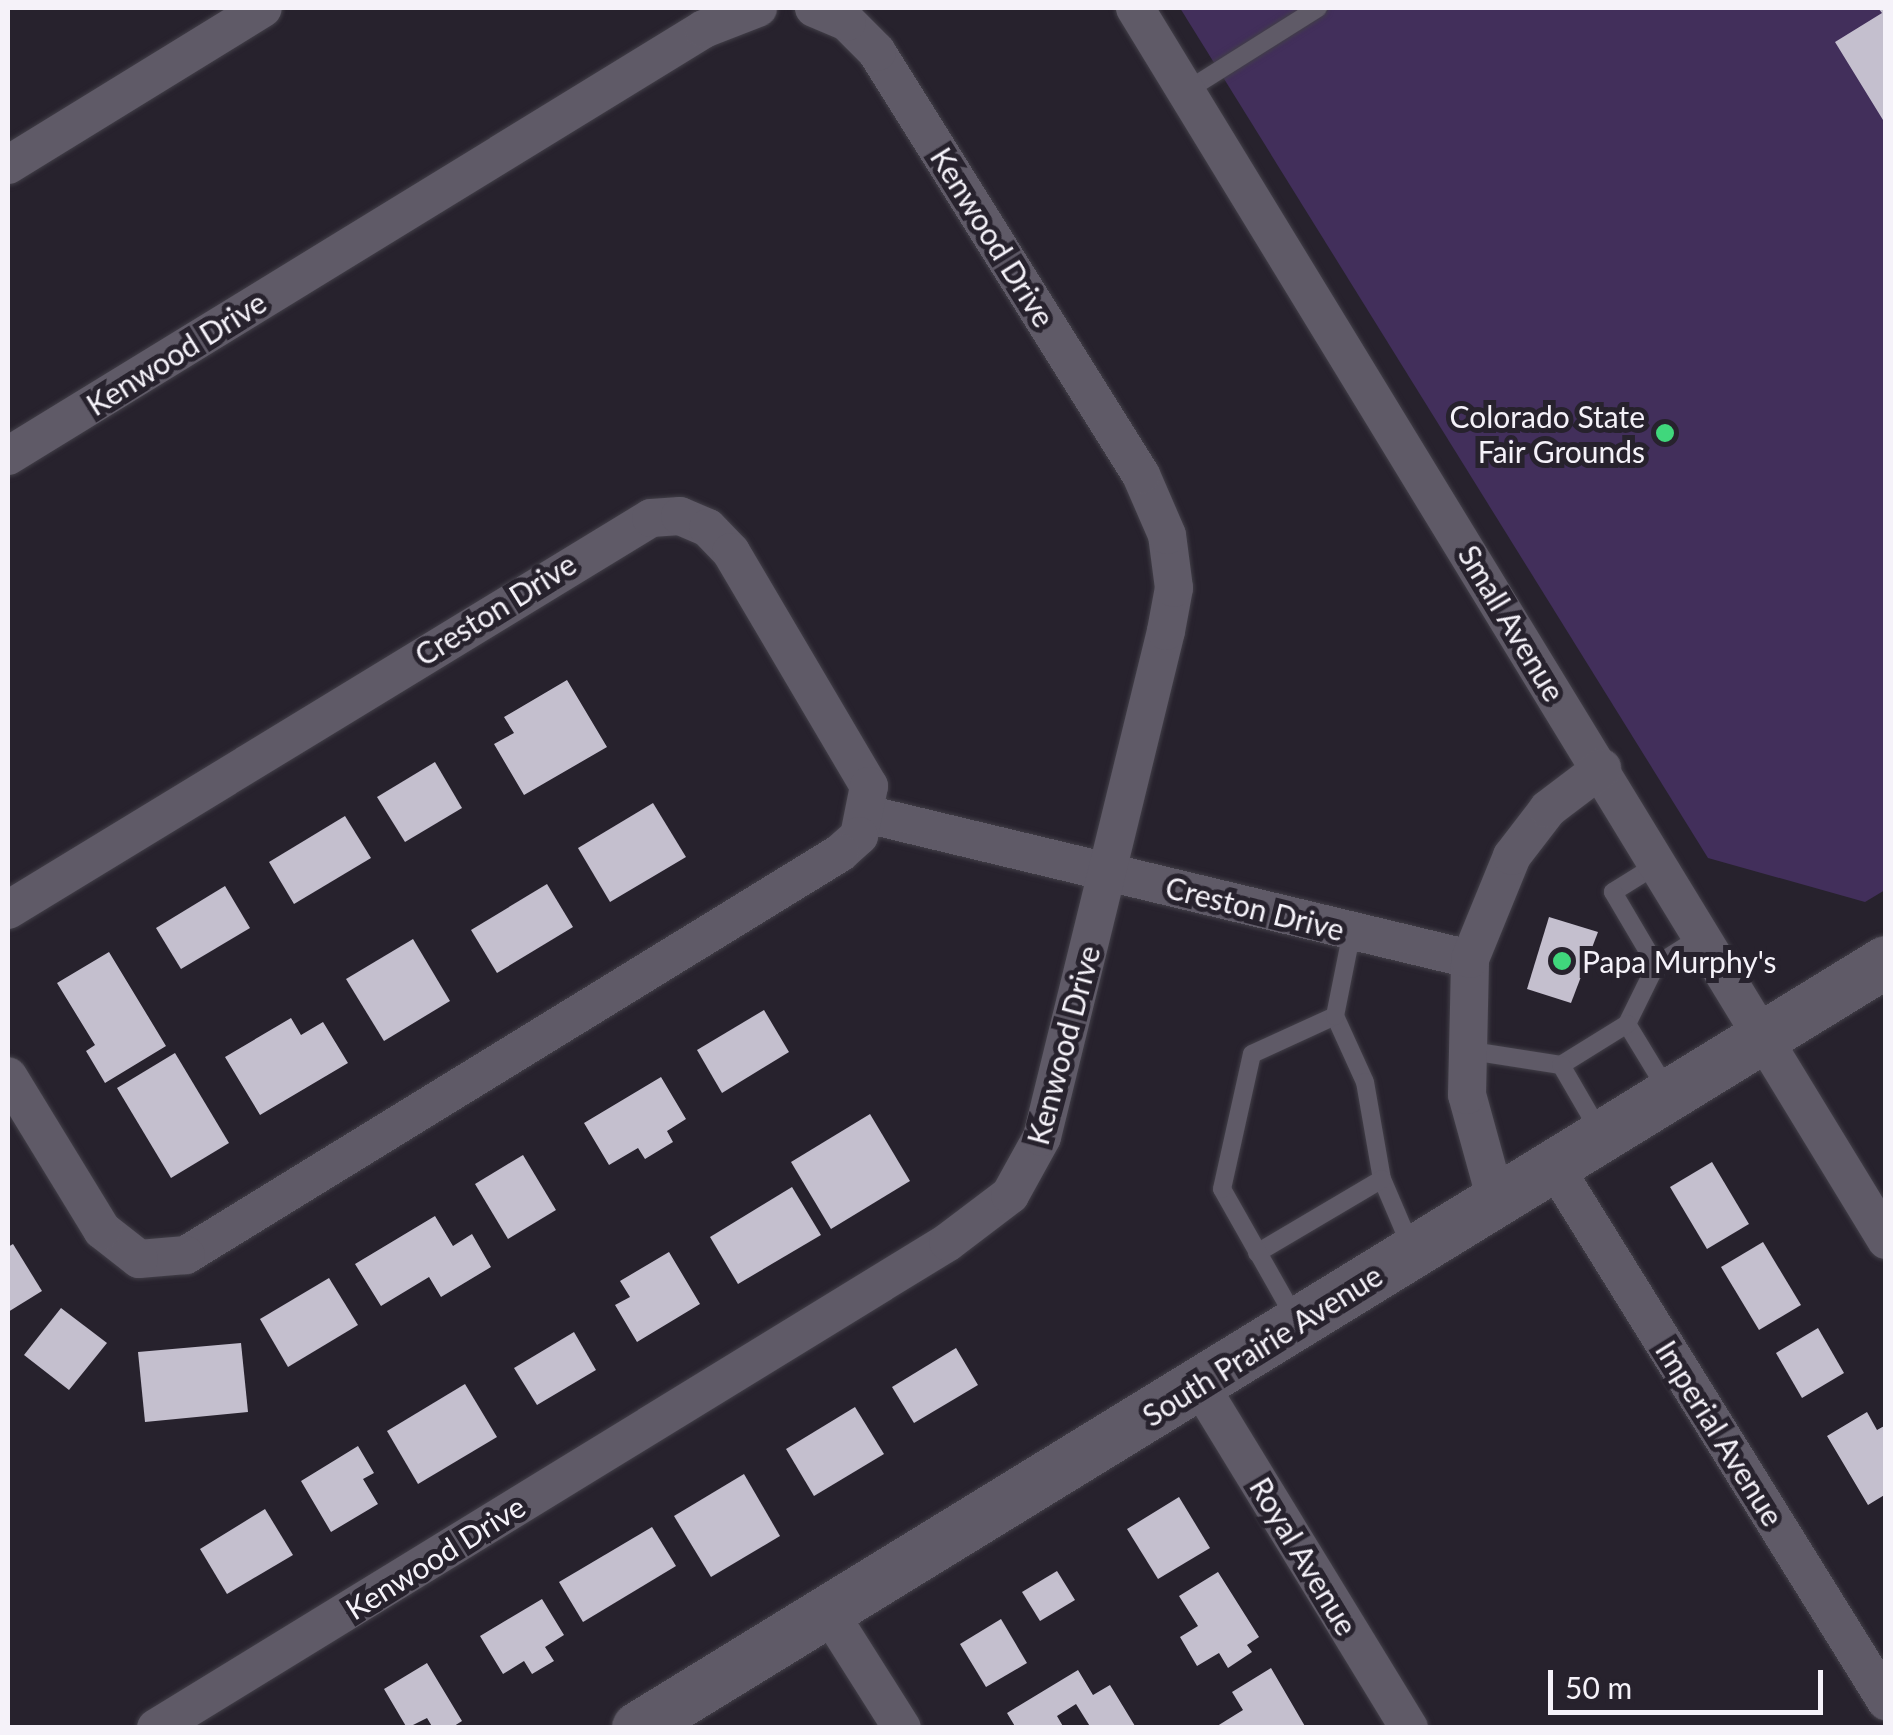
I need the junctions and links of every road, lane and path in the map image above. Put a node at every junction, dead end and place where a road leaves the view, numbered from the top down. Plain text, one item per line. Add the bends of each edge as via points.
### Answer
1 (263, 8) edge
2 (758, 8) edge
3 (814, 8) edge
4 (1135, 8) edge
5 (1318, 8) edge
6 (1186, 92) junction
7 (8, 165) edge
8 (8, 456) edge
9 (1602, 768) junction
10 (866, 814) junction
11 (1658, 864) junction
12 (1108, 873) junction
13 (8, 910) edge
14 (1352, 931) junction
15 (1702, 936) junction
16 (1470, 959) junction
17 (1886, 962) edge
18 (1656, 964) junction
19 (1335, 1016) junction
20 (1627, 1024) junction
21 (1762, 1038) junction
22 (1464, 1050) junction
23 (1560, 1065) junction
24 (8, 1076) edge
25 (1670, 1094) junction
26 (22, 1133) edge
27 (1602, 1136) junction
28 (1554, 1166) junction
29 (1382, 1179) junction
30 (1496, 1200) junction
31 (1886, 1240) edge
32 (1257, 1252) junction
33 (1413, 1252) junction
34 (1297, 1323) junction
35 (1199, 1384) junction
36 (828, 1610) junction
37 (1886, 1701) edge
38 (156, 1728) edge
39 (638, 1728) edge
40 (902, 1728) edge
41 (1409, 1728) edge

1 - 7 street
2 - 8 street, Kenwood Drive via 704,29
3 - 12 street, Kenwood Drive via 848,22 878,52 1140,474 1167,535 1174,588
4 - 6 street, Small Avenue
5 - 6 lane
6 - 9 street, Small Avenue
9 - 11 street, Small Avenue
9 - 16 street via 1548,810 1512,856
10 - 12 street, Creston Drive
10 - 13 street, Creston Drive via 869,786 854,756 731,552 708,528 680,516 651,518
10 - 26 street via 860,836 840,852 186,1255 163,1262 122,1250
11 - 15 street, Small Avenue
11 - 18 lane via 1613,892
12 - 14 street, Creston Drive
12 - 38 street, Kenwood Drive via 1042,1136 1010,1195 948,1242
14 - 16 street, Creston Drive
14 - 19 lane
15 - 18 lane
15 - 21 street, Small Avenue
16 - 22 street
17 - 21 main road, South Prairie Avenue
18 - 20 lane
19 - 29 lane via 1365,1082
19 - 32 lane via 1252,1054 1222,1189
20 - 23 lane
20 - 25 lane
21 - 25 main road, South Prairie Avenue
21 - 31 street, Small Avenue
22 - 23 lane
22 - 30 street via 1476,1149
23 - 27 lane
24 - 26 street
25 - 27 main road, South Prairie Avenue
27 - 28 main road, South Prairie Avenue
28 - 30 main road, South Prairie Avenue
28 - 37 street, Imperial Avenue
29 - 32 lane
29 - 33 lane
30 - 33 main road, South Prairie Avenue
32 - 34 lane
33 - 34 main road, South Prairie Avenue
34 - 35 main road, South Prairie Avenue
35 - 36 main road, South Prairie Avenue
35 - 41 street, Royal Avenue
36 - 39 main road, South Prairie Avenue
36 - 40 street

